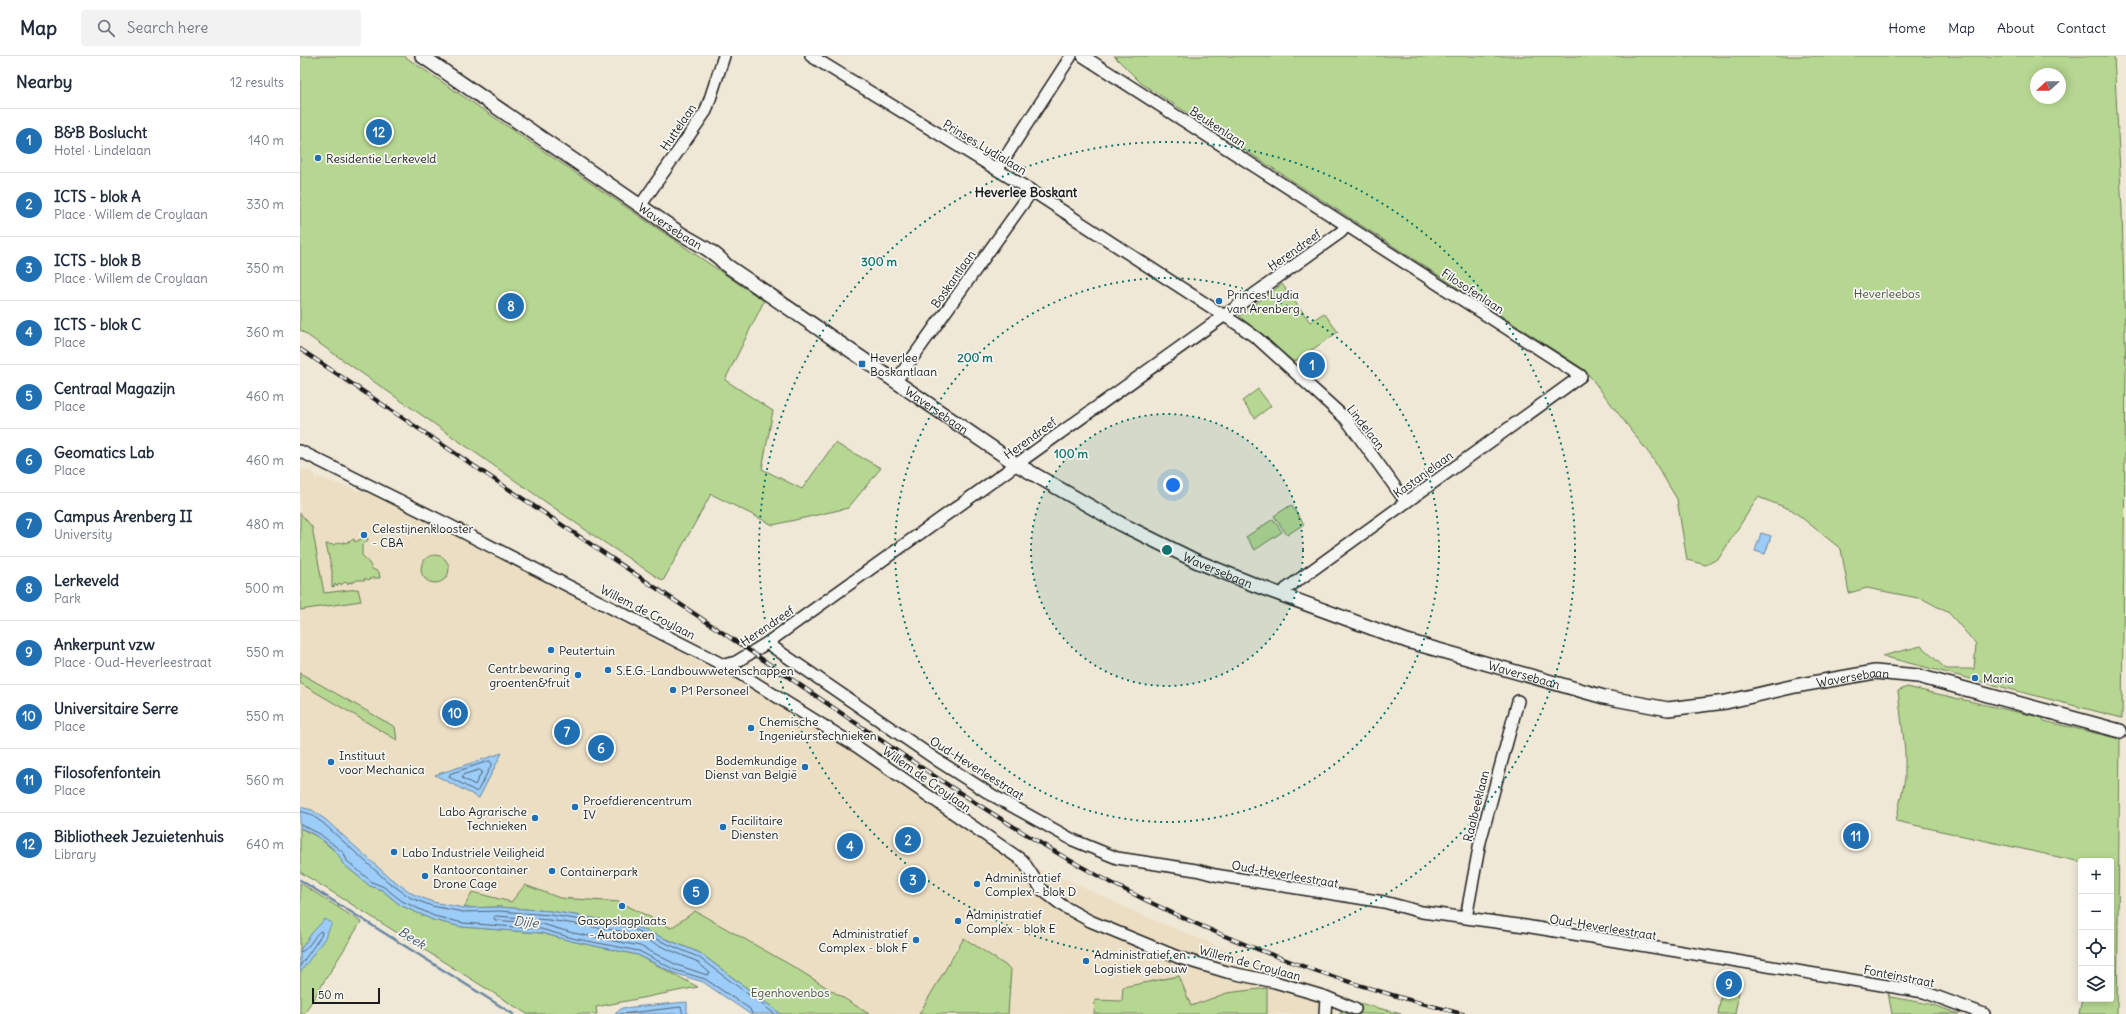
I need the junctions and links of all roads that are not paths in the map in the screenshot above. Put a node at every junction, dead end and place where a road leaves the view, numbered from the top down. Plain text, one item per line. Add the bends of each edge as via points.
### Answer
1 (422, 56) edge
2 (724, 56) edge
3 (811, 56) edge
4 (1072, 56) edge
5 (1083, 56) edge
6 (997, 170) junction
7 (1032, 191) junction
8 (640, 206) junction
9 (1346, 225) junction
10 (1224, 315) junction
11 (1581, 376) joint
12 (896, 382) junction
13 (300, 451) edge
14 (1016, 464) junction
15 (1406, 502) junction
16 (1282, 596) junction
17 (767, 644) junction
18 (724, 665) junction
19 (1518, 701) dead end
20 (2121, 729) dead end
21 (1466, 918) junction
22 (1854, 980) joint
23 (1326, 997) junction
24 (1355, 1008) dead end
25 (1325, 1014) edge
26 (1984, 1014) edge

1 - 8 street, Waversebaan
2 - 8 street, Huttelaan via 706,111
3 - 6 street, Prinses Lydialaan
4 - 6 street
5 - 9 street, Beukenlaan
6 - 7 street, Prinses Lydialaan
7 - 10 street, Prinses Lydialaan
7 - 12 street, Boskantlaan
8 - 12 street, Waversebaan via 705,248
9 - 10 street, Herendreef via 1340,232
9 - 11 street, Filosofenlaan
10 - 14 street, Herendreef
10 - 15 street, Lindelaan via 1258,340 1346,419
11 - 15 street, Kastanjelaan
12 - 14 street, Waversebaan
13 - 18 street, Willem de Croylaan
14 - 16 street, Waversebaan via 1131,529 1196,561
14 - 17 street, Herendreef
15 - 16 street, Kastanjelaan via 1286,589
16 - 20 street, Waversebaan via 1439,651 1604,697 1668,709 1726,702 1795,686 1875,672 1918,676 2064,715 2092,718
17 - 18 street, Herendreef via 736,662
17 - 21 street, Oud-Heverleestraat via 896,733 989,793 1093,850 1118,858
18 - 23 street, Willem de Croylaan via 856,746 1018,857 1042,890 1083,918 1180,958
19 - 21 street, Raalbeeklaan via 1480,842
21 - 22 street, Oud-Heverleestraat
22 - 26 street, Fonteinstraat via 1924,992
23 - 24 street, Willem de Croylaan
23 - 25 street

